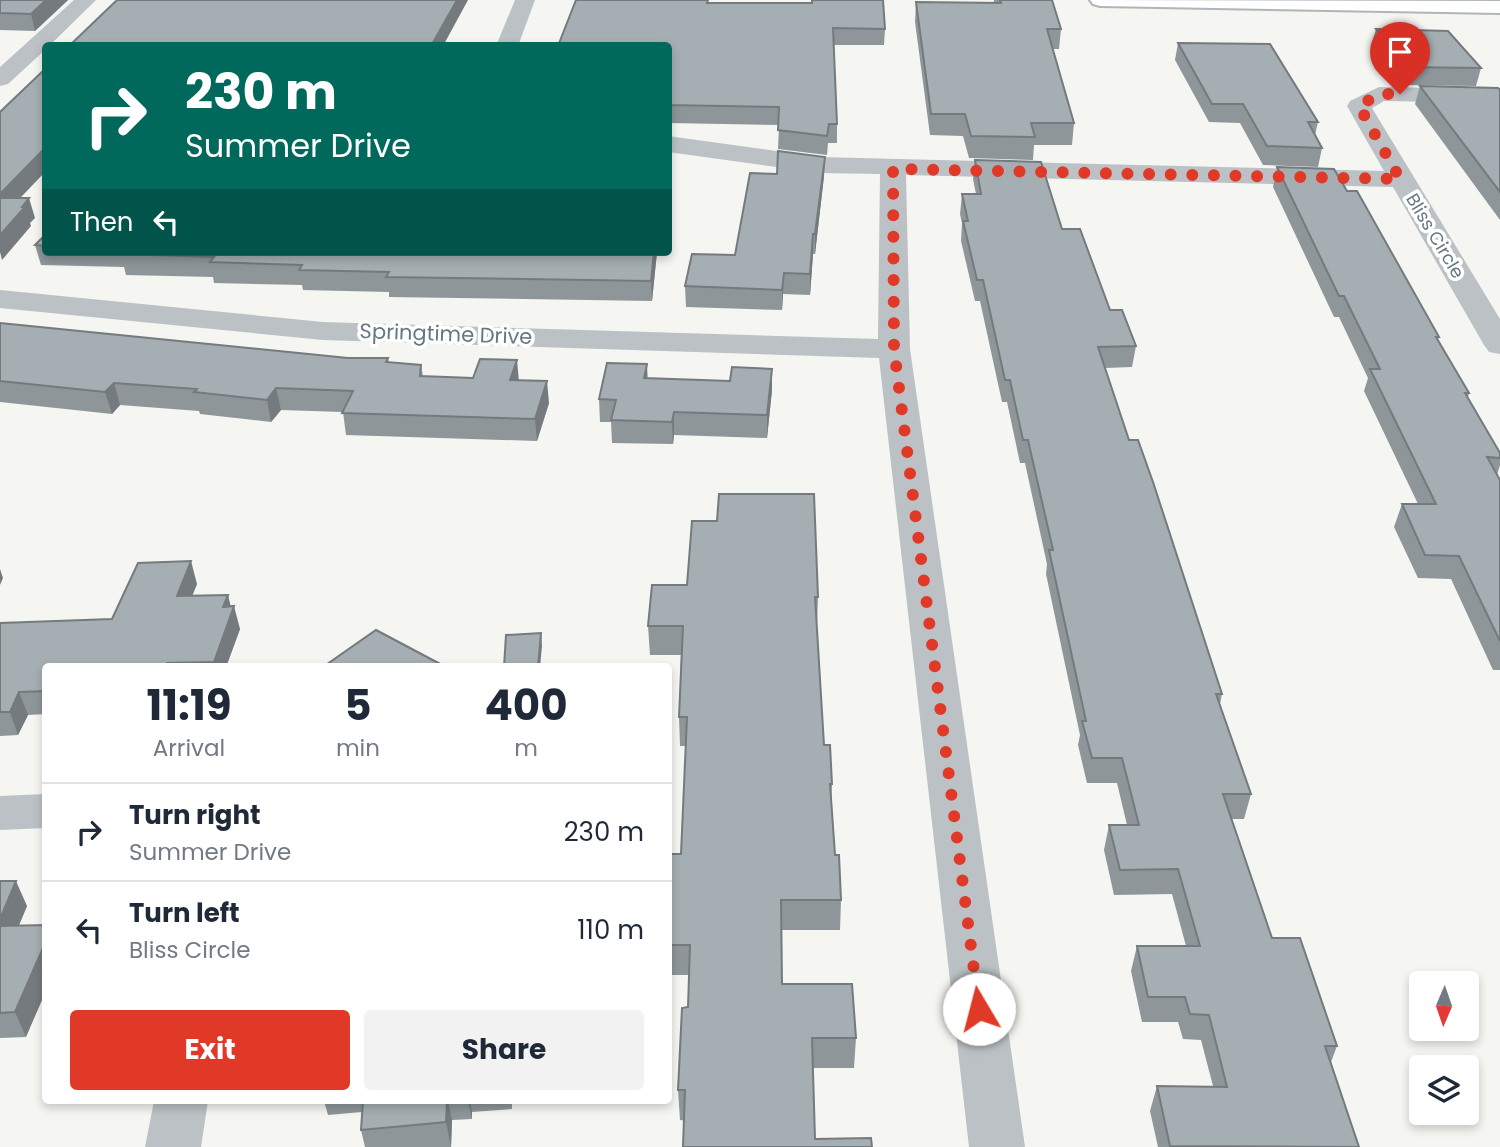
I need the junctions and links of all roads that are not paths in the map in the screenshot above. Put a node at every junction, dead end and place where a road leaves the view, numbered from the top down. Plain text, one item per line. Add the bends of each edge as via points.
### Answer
1 (86, 0) edge
2 (525, 0) edge
3 (1100, 0) edge
4 (1500, 7) edge
5 (508, 42) edge
6 (0, 79) edge
7 (1500, 96) edge
8 (672, 146) edge
9 (893, 169) junction
10 (1400, 179) junction
11 (0, 299) edge
12 (1500, 345) edge
13 (894, 349) junction
14 (42, 811) edge
15 (0, 813) edge
16 (180, 1104) edge
17 (173, 1147) edge
18 (997, 1147) edge

1 - 6 street
2 - 5 street
3 - 4 main road
7 - 10 street, Bliss Circle via 1379,94 1359,106
8 - 9 street via 819,166
9 - 10 street
9 - 13 street
10 - 12 street, Bliss Circle
11 - 13 street, Springtime Drive via 323,331
13 - 18 street
14 - 15 street
16 - 17 street

